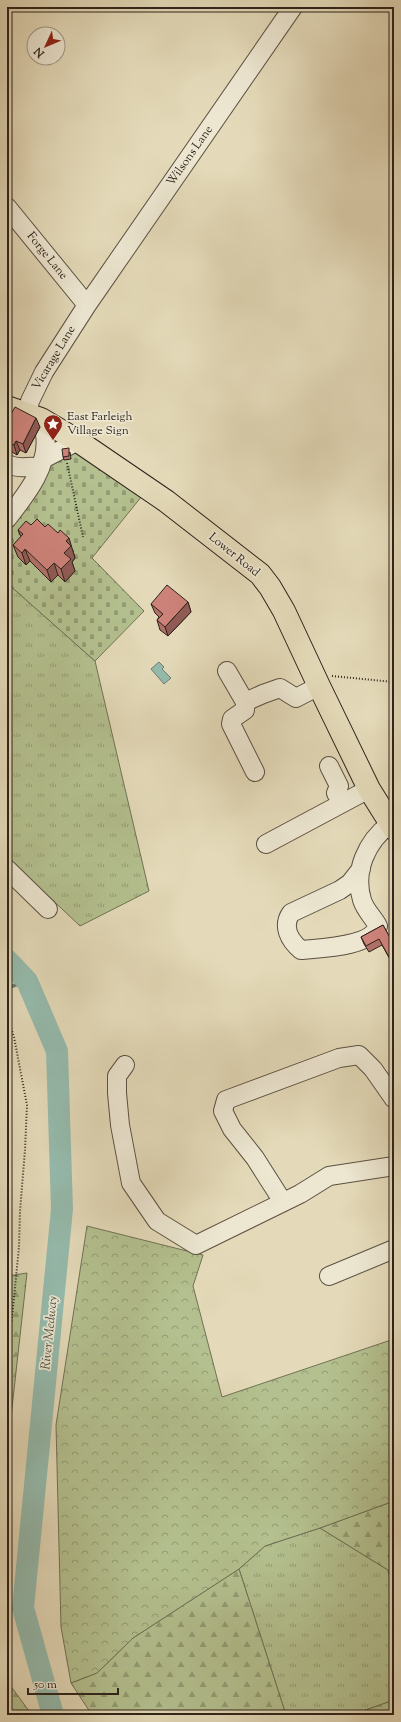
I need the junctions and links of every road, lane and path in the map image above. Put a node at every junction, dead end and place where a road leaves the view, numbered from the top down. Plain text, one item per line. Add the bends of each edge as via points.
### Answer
1 (293, 7) edge
2 (7, 207) edge
3 (87, 305) junction
4 (25, 413) edge
5 (71, 444) junction
6 (42, 463) junction
7 (7, 464) edge
8 (7, 519) edge
9 (83, 537) dead end
10 (228, 671) dead end
11 (316, 680) junction
12 (394, 682) edge
13 (245, 702) junction
14 (329, 766) dead end
15 (255, 772) dead end
16 (369, 789) junction
17 (342, 804) junction
18 (392, 826) edge
19 (266, 844) dead end
20 (7, 869) edge
21 (362, 869) junction
22 (48, 909) dead end
23 (7, 1021) edge
24 (125, 1065) dead end
25 (394, 1099) edge
26 (394, 1166) edge
27 (283, 1202) junction
28 (394, 1249) edge
29 (329, 1276) dead end
30 (7, 1347) edge

1 - 3 street, Wilsons Lane
2 - 3 street, Forge Lane
3 - 4 street, Vicarage Lane via 44,372
4 - 5 main road, Lower Road
4 - 6 street via 45,435
5 - 6 street
5 - 9 path
5 - 11 main road, Lower Road via 166,500 260,574 284,611
6 - 7 street via 21,468
6 - 8 street via 28,490
10 - 13 street
11 - 12 path
11 - 13 street via 296,698 280,688
11 - 16 main road, Lower Road
13 - 15 street via 245,710 232,719 231,724
14 - 17 street via 339,786 336,793
16 - 17 street
16 - 18 main road, Lower Road
17 - 19 street
18 - 21 street via 370,844
20 - 22 street
21 - 21 street via 362,900 378,926 377,931 351,944 301,950 294,944 286,928 286,920 291,913 340,890
23 - 30 path via 14,1037 26,1105 16,1275
24 - 27 street via 117,1076 120,1125 132,1183 157,1221 196,1245
25 - 27 street via 359,1055 339,1058 226,1100 223,1111 232,1129 255,1158
26 - 27 street via 329,1176
28 - 29 street

